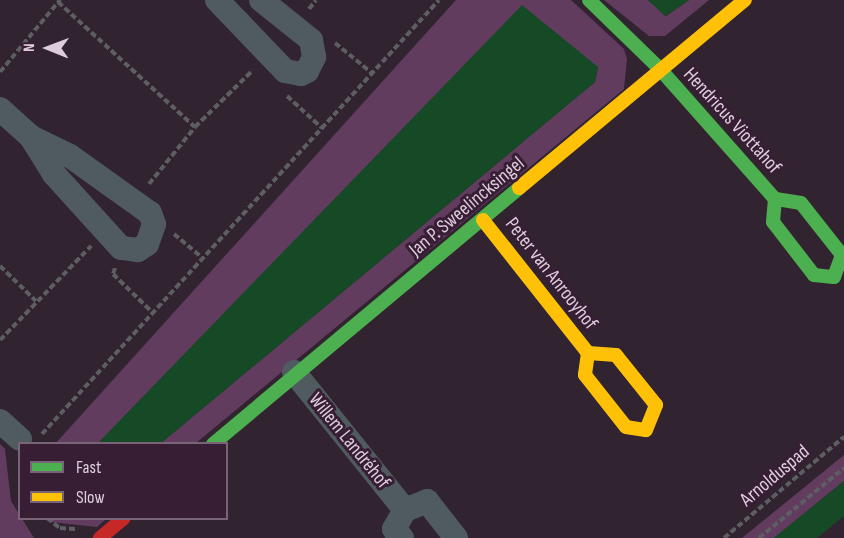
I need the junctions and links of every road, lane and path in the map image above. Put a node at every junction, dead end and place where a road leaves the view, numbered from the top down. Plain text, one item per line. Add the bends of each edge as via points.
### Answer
1 (217, 0) edge
2 (261, 0) edge
3 (439, 0) edge
4 (589, 0) edge
5 (745, 0) edge
6 (59, 1) edge
7 (311, 40) junction
8 (277, 63) junction
9 (660, 69) junction
10 (0, 72) edge
11 (372, 73) junction
12 (0, 109) edge
13 (195, 127) junction
14 (322, 128) junction
15 (31, 137) junction
16 (775, 199) junction
17 (134, 202) junction
18 (483, 220) junction
19 (154, 224) junction
20 (114, 239) junction
21 (201, 257) junction
22 (0, 266) edge
23 (36, 301) junction
24 (151, 311) junction
25 (0, 340) edge
26 (588, 353) junction
27 (294, 372) junction
28 (0, 421) edge
29 (844, 437) edge
30 (27, 441) edge
31 (215, 442) edge
32 (844, 468) edge
33 (405, 510) junction
34 (48, 520) edge
35 (123, 520) edge
36 (135, 520) edge
37 (82, 529) dead end
38 (100, 538) edge
39 (122, 538) edge
40 (402, 538) edge
41 (456, 538) edge
42 (724, 538) edge
43 (759, 538) edge

1 - 8 street
2 - 7 street
3 - 11 path
4 - 9 street, Hendricus Viottahof
5 - 9 street, Jan P. Sweelincksingel
6 - 10 path
6 - 13 path
7 - 8 street via 314,57 307,71 301,74
7 - 11 path via 337,44
8 - 13 path
8 - 14 path via 284,94
9 - 16 street, Hendricus Viottahof
9 - 18 street, Jan P. Sweelincksingel
11 - 14 path
12 - 15 street
13 - 17 path
14 - 21 path
15 - 17 street via 70,156
15 - 20 street via 54,174
16 - 16 street, Hendricus Viottahof via 801,203 842,255 834,277 814,275 773,222
17 - 19 street via 150,213
18 - 26 street, Peter van Anrooyhof
18 - 27 street, Jan P. Sweelincksingel
19 - 20 street via 147,244 138,250
19 - 21 path via 165,226
20 - 23 path
20 - 24 path via 113,274
21 - 24 path
22 - 23 path
23 - 25 path
24 - 30 path
26 - 26 street, Peter van Anrooyhof via 616,355 656,405 646,430 626,427 585,375
27 - 31 street, Jan P. Sweelincksingel
27 - 33 street, Willem Landréhof
28 - 30 street
29 - 42 path, Arnolduspad
32 - 43 path, Arnolduspad
33 - 40 street via 394,529
33 - 41 street via 428,501
34 - 37 path via 60,528
35 - 38 street
36 - 39 street

